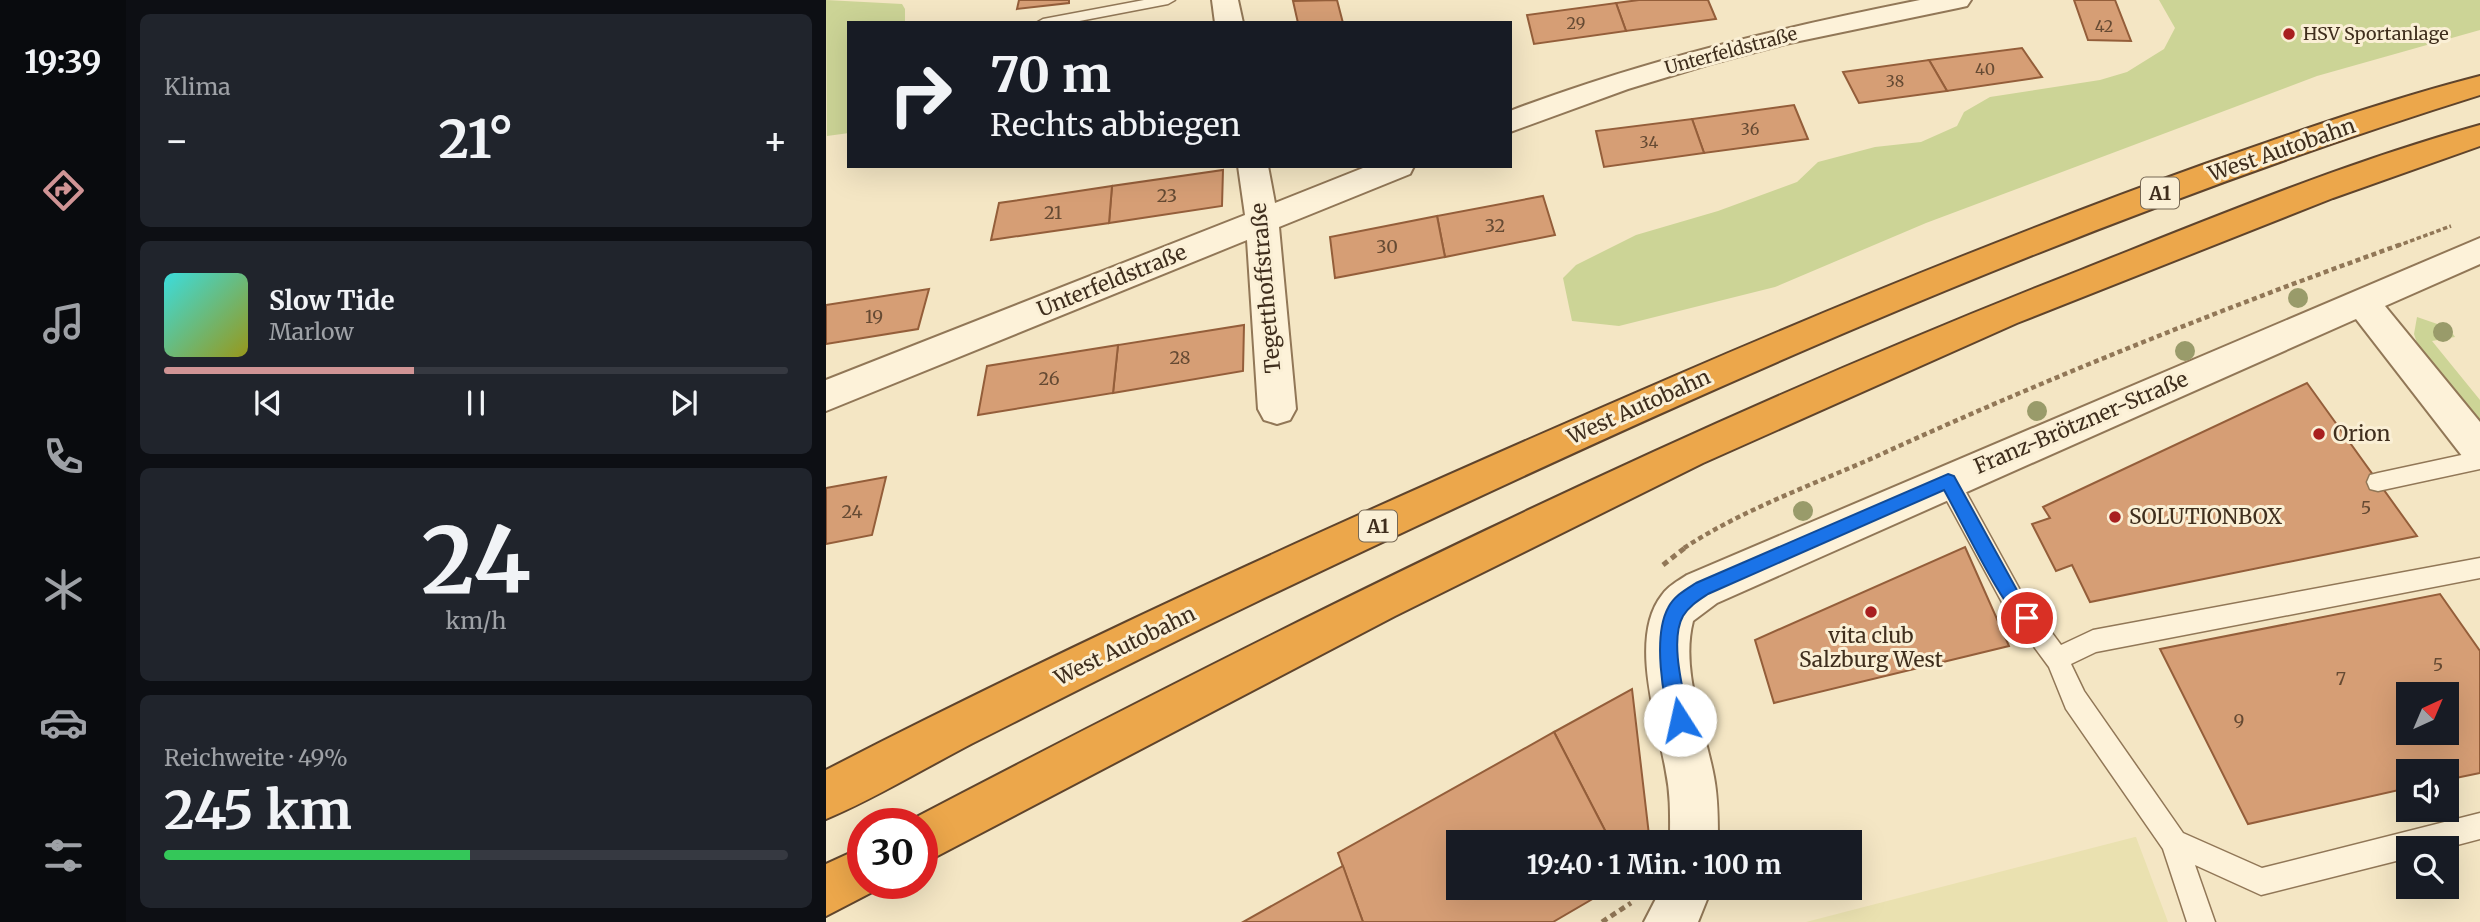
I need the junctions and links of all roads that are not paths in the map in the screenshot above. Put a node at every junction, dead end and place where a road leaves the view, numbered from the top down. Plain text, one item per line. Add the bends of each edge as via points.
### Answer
1 (1168, 0) edge
2 (1225, 0) edge
3 (1958, 0) edge
4 (1054, 21) edge
5 (1229, 21) edge
6 (2480, 85) edge
7 (1512, 121) edge
8 (2480, 135) edge
9 (1253, 168) edge
10 (1394, 168) edge
11 (1262, 220) junction
12 (2480, 250) edge
13 (2361, 301) junction
14 (826, 397) edge
15 (1277, 409) dead end
16 (2480, 450) edge
17 (2480, 460) edge
18 (1948, 481) junction
19 (2378, 482) dead end
20 (2480, 568) edge
21 (2057, 659) junction
22 (826, 795) edge
23 (2480, 826) edge
24 (1694, 830) edge
25 (938, 831) edge
26 (2174, 842) junction
27 (847, 880) edge
28 (826, 891) edge
29 (1682, 900) edge
30 (1653, 909) edge
31 (2201, 922) edge

1 - 4 lane
2 - 5 street
3 - 7 street, Unterfeldstraße via 1728,50
6 - 22 highway, West Autobahn / A1 via 2224,169 1845,316 1253,584
8 - 25 highway via 2062,289 1918,349 1518,533
9 - 11 street, Tegetthoffstraße
10 - 11 street, Unterfeldstraße
11 - 14 street, Unterfeldstraße
11 - 15 street, Tegetthoffstraße
12 - 13 street, Franz-Brötzner-Straße
13 - 16 street
13 - 18 street, Franz-Brötzner-Straße
17 - 19 lane
18 - 21 lane via 2012,598
18 - 24 street, Franz-Brötzner-Straße via 1702,589 1686,598 1675,612 1669,660 1693,794
20 - 21 lane via 2093,641
21 - 26 lane via 2075,700
23 - 26 lane via 2261,882
26 - 31 lane
27 - 28 highway
29 - 30 street via 1676,914

